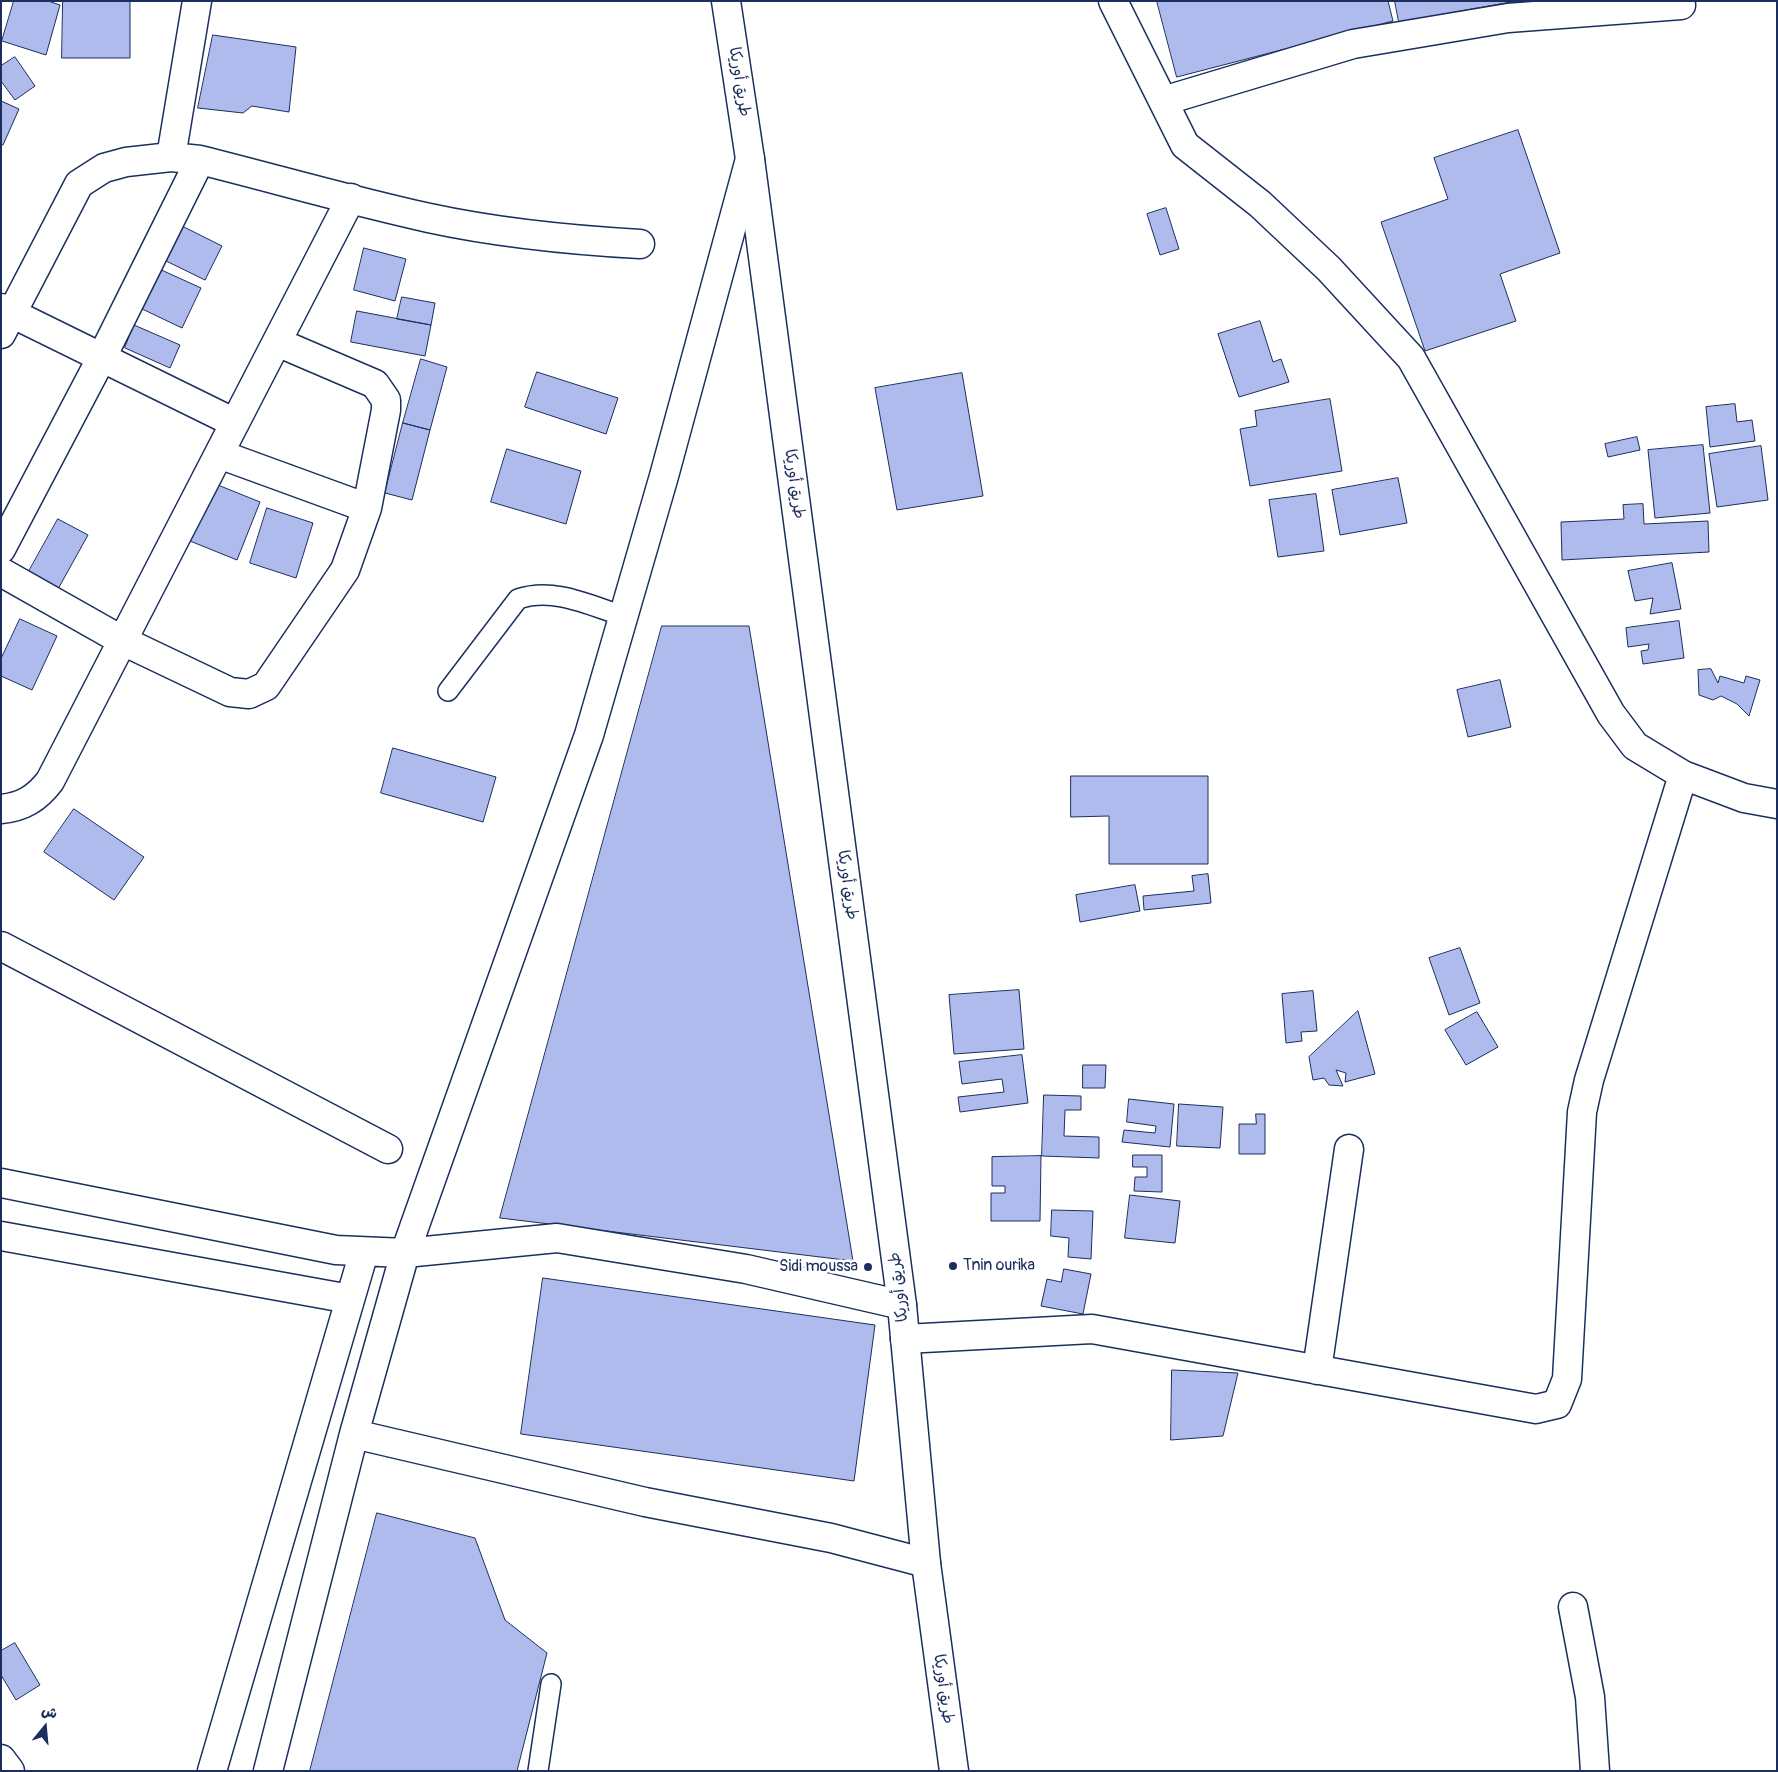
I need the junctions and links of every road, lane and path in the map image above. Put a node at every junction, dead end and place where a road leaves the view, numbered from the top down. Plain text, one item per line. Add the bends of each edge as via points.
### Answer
1 (197, 1) edge
2 (726, 1) edge
3 (1113, 1) edge
4 (1682, 5) dead end
5 (1163, 101) junction
6 (171, 156) junction
7 (750, 159) junction
8 (200, 160) junction
9 (352, 198) junction
10 (640, 244) dead end
11 (5, 319) edge
12 (277, 342) junction
13 (102, 357) junction
14 (235, 423) junction
15 (219, 454) junction
16 (367, 508) junction
17 (1, 549) edge
18 (1, 572) edge
19 (623, 616) junction
20 (123, 641) junction
21 (448, 691) dead end
22 (1683, 775) junction
23 (1777, 804) edge
24 (1, 809) edge
25 (1, 946) edge
26 (1349, 1149) dead end
27 (388, 1150) dead end
28 (1, 1183) edge
29 (1, 1236) edge
30 (364, 1252) junction
31 (405, 1253) junction
32 (350, 1299) junction
33 (902, 1305) junction
34 (905, 1339) junction
35 (1317, 1370) junction
36 (354, 1434) junction
37 (926, 1563) junction
38 (1573, 1607) dead end
39 (551, 1684) dead end
40 (1, 1759) edge
41 (10, 1771) edge
42 (212, 1771) edge
43 (268, 1771) edge
44 (538, 1771) edge
45 (954, 1771) edge
46 (1595, 1771) edge

1 - 6 street
2 - 7 street, طريق أوريكا
3 - 5 street
4 - 5 street via 1508,18 1353,44
5 - 22 street via 1186,145 1266,211 1328,269 1411,358 1611,714 1636,746
6 - 8 street
6 - 11 street via 104,168 79,184
7 - 19 street
7 - 33 street, طريق أوريكا
8 - 9 street
8 - 13 street
9 - 10 street via 493,230 566,240
9 - 12 street
11 - 13 street
12 - 14 street
12 - 16 street via 375,384 382,391 386,410
13 - 14 street
13 - 17 street
14 - 15 street
15 - 16 street
15 - 20 street
16 - 20 street via 345,570 272,679 258,691 249,694 230,692
18 - 20 street
19 - 21 lane via 553,594 534,593 518,599
19 - 31 street via 589,735
20 - 24 street via 50,781 31,801
22 - 23 street via 1744,798
22 - 35 street via 1582,1112 1567,1379 1557,1404 1536,1409
25 - 27 street
26 - 35 street
28 - 30 street via 336,1250
29 - 32 street
30 - 31 street
30 - 32 street
31 - 33 street via 557,1238 746,1269
31 - 36 street
32 - 42 street
33 - 34 street, طريق أوريكا
34 - 35 street via 1092,1329
34 - 37 street, طريق أوريكا
36 - 37 street via 645,1502 831,1538
36 - 43 street
37 - 45 street, طريق أوريكا
38 - 46 street via 1590,1697
39 - 44 lane
40 - 41 street

